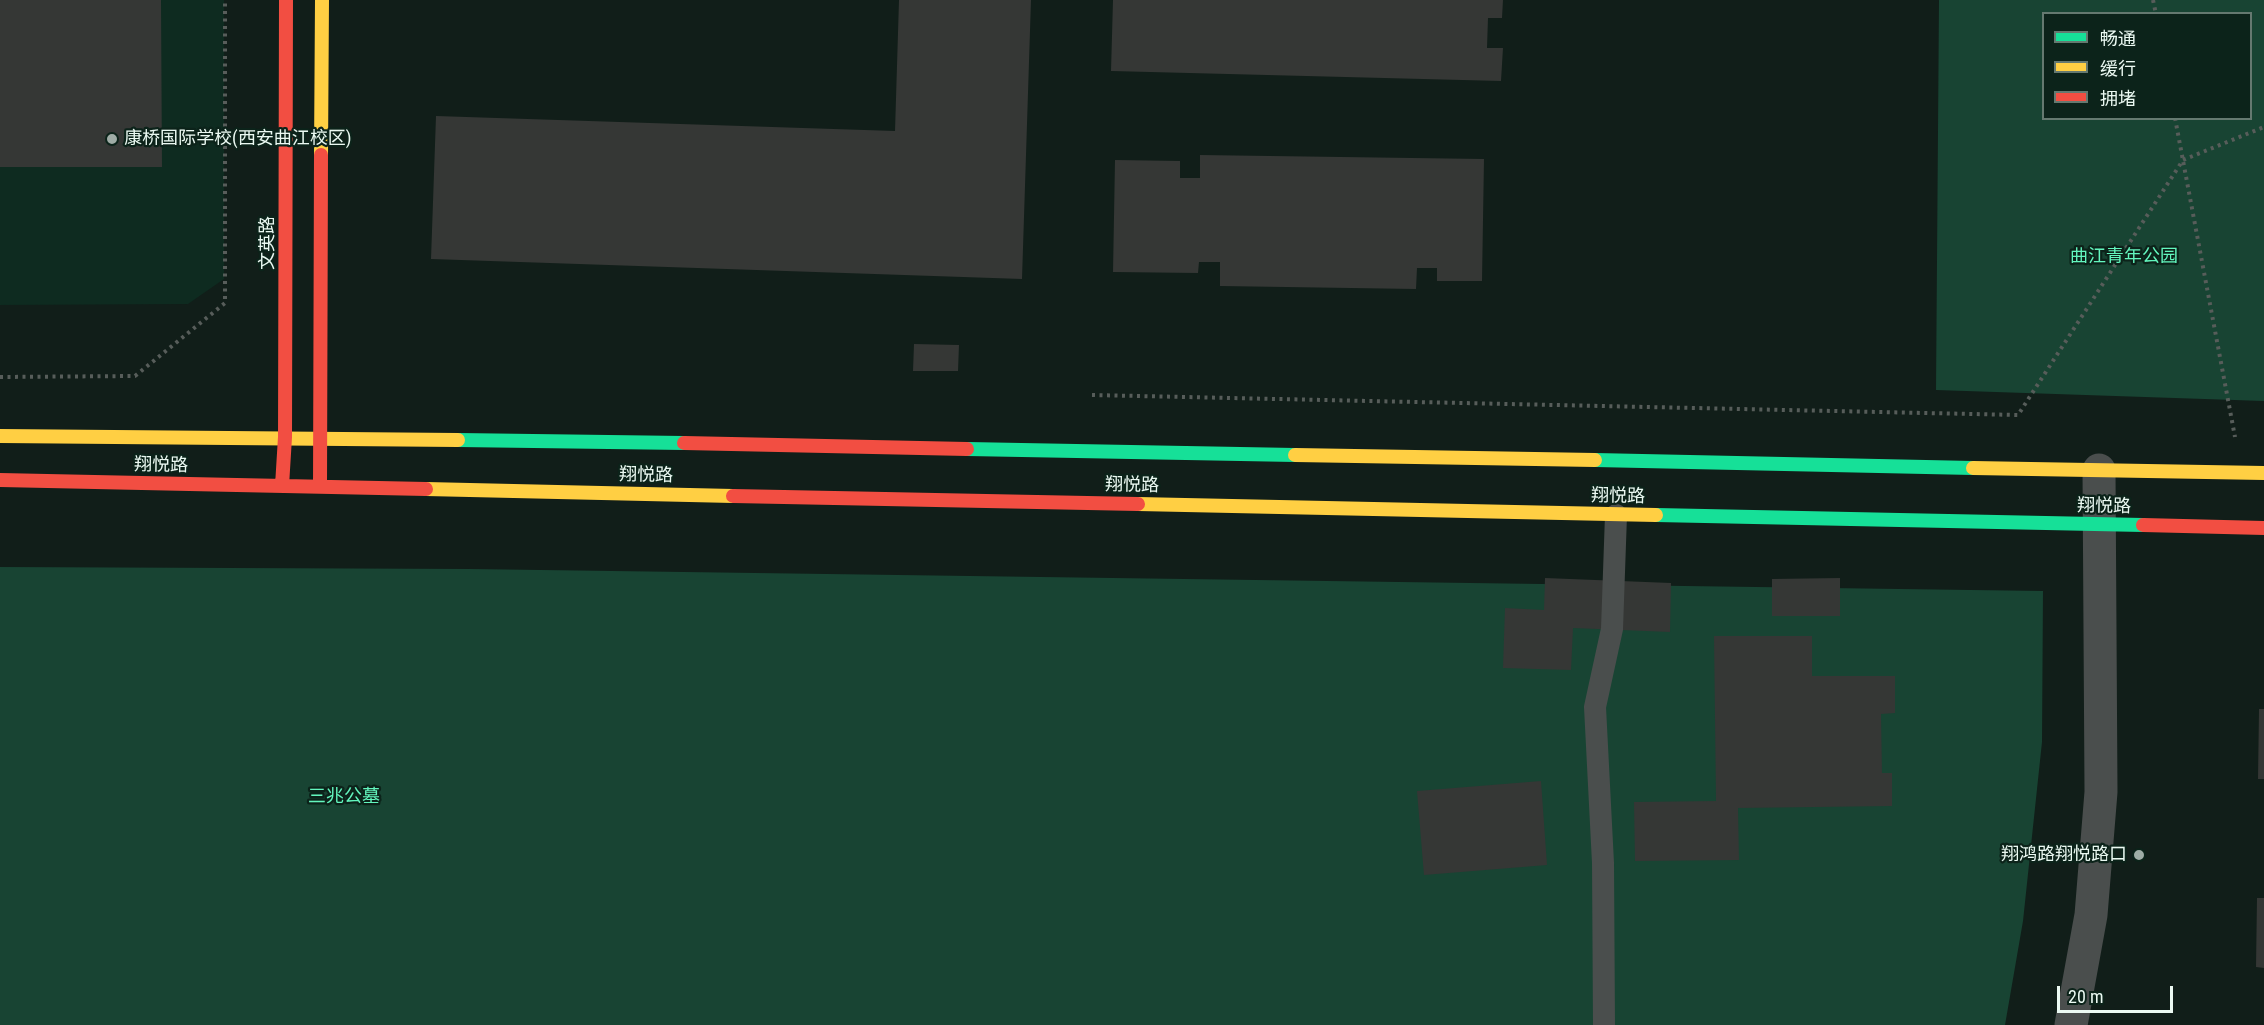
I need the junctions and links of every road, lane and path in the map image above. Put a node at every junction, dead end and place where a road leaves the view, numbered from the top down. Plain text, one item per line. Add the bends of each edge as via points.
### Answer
1 (225, 0) edge
2 (286, 0) edge
3 (322, 0) edge
4 (2175, 120) edge
5 (2264, 127) edge
6 (2183, 160) junction
7 (0, 377) edge
8 (1092, 395) dead end
9 (0, 436) edge
10 (285, 437) junction
11 (320, 439) junction
12 (2099, 470) junction
13 (2242, 473) junction
14 (2264, 473) edge
15 (0, 480) edge
16 (282, 486) junction
17 (320, 486) junction
18 (1616, 515) junction
19 (2099, 525) junction
20 (2264, 528) edge
21 (1604, 1025) edge
22 (2072, 1025) edge

1 - 7 path via 225,303 135,376
2 - 10 street, 文英路
3 - 11 street
4 - 6 path
5 - 6 path
6 - 8 path via 2018,415
6 - 13 path
9 - 10 street, 翔悦路
10 - 11 street, 翔悦路
10 - 16 street, 文英路
11 - 12 street, 翔悦路
11 - 17 street
12 - 13 street, 翔悦路
12 - 19 street
13 - 14 street, 翔悦路
15 - 16 street, 翔悦路
16 - 17 street, 翔悦路
17 - 18 street, 翔悦路
18 - 19 street, 翔悦路
18 - 21 lane via 1612,629 1595,707 1603,863
19 - 20 street, 翔悦路
19 - 22 street via 2102,792 2091,915

